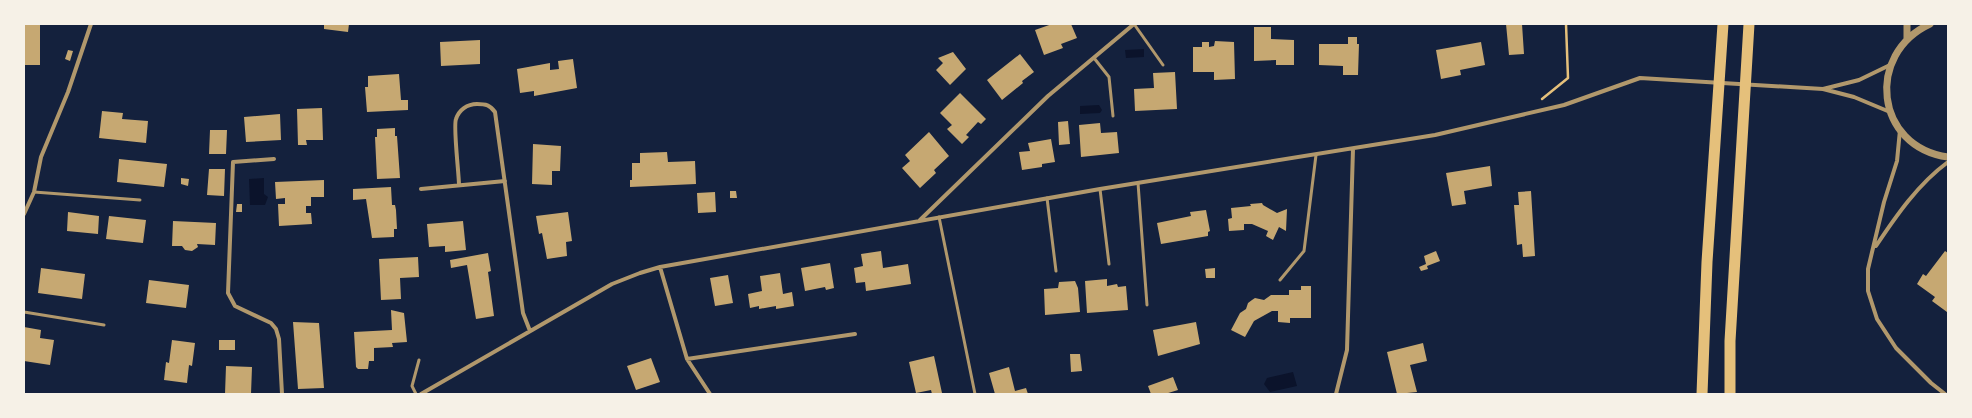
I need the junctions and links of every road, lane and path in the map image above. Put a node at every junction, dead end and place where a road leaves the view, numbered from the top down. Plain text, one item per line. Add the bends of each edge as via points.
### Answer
1 (91, 24) edge
2 (1134, 24) edge
3 (1566, 24) edge
4 (1723, 24) edge
5 (1749, 24) edge
6 (1907, 24) edge
7 (1930, 24) edge
8 (1907, 39) junction
9 (1094, 58) junction
10 (1163, 65) dead end
11 (1890, 65) junction
12 (1822, 89) junction
13 (1890, 112) junction
14 (1532, 114) junction
15 (1113, 116) dead end
16 (1900, 130) junction
17 (1353, 149) junction
18 (1316, 155) junction
19 (1948, 157) edge
20 (274, 160) dead end
21 (1948, 162) edge
22 (505, 181) junction
23 (1138, 183) junction
24 (460, 185) junction
25 (421, 189) dead end
26 (1100, 189) junction
27 (34, 192) junction
28 (1047, 198) junction
29 (140, 200) dead end
30 (24, 214) edge
31 (939, 217) junction
32 (920, 220) junction
33 (1874, 248) junction
34 (1109, 264) dead end
35 (660, 267) junction
36 (1056, 271) dead end
37 (1280, 280) dead end
38 (1147, 306) dead end
39 (24, 312) edge
40 (104, 324) dead end
41 (530, 331) junction
42 (855, 334) dead end
43 (687, 359) junction
44 (419, 360) dead end
45 (1337, 393) edge
46 (282, 394) edge
47 (416, 394) edge
48 (421, 394) edge
49 (710, 394) edge
50 (975, 394) edge
51 (1702, 394) edge
52 (1730, 394) edge
53 (1945, 394) edge

1 - 27 street via 68,92 41,157
2 - 9 street
2 - 10 lane
3 - 14 path via 1568,78 1533,103
4 - 51 highway via 1707,255
5 - 52 highway via 1730,341
6 - 8 street
7 - 8 street via 1918,29
8 - 11 street
9 - 15 lane via 1109,77
9 - 32 street via 1048,96
11 - 12 street via 1859,80
11 - 13 street via 1886,81
12 - 13 street via 1854,97
12 - 14 street via 1675,78 1640,78 1564,106
13 - 16 street
14 - 17 street
16 - 19 street via 1924,150
16 - 33 street via 1897,161 1884,202
17 - 18 street
17 - 45 street via 1346,350
18 - 23 street
18 - 37 lane via 1304,251
20 - 46 street via 233,162 228,293 235,306 271,323 276,329 279,339
21 - 33 street via 1939,168 1899,212
22 - 24 street
22 - 24 street via 495,112 491,106 471,104 461,110 455,120
22 - 41 street via 523,313
23 - 26 street
23 - 38 lane
24 - 25 street
26 - 28 street
26 - 34 lane
27 - 29 lane
27 - 30 street
28 - 31 street
28 - 36 lane
31 - 32 street
31 - 50 lane
32 - 35 street
33 - 53 street via 1868,269 1868,291 1877,319 1896,348 1930,383
35 - 41 street via 612,284
35 - 43 street
39 - 40 lane
41 - 48 street
42 - 43 street
43 - 49 street
44 - 47 lane via 412,386

